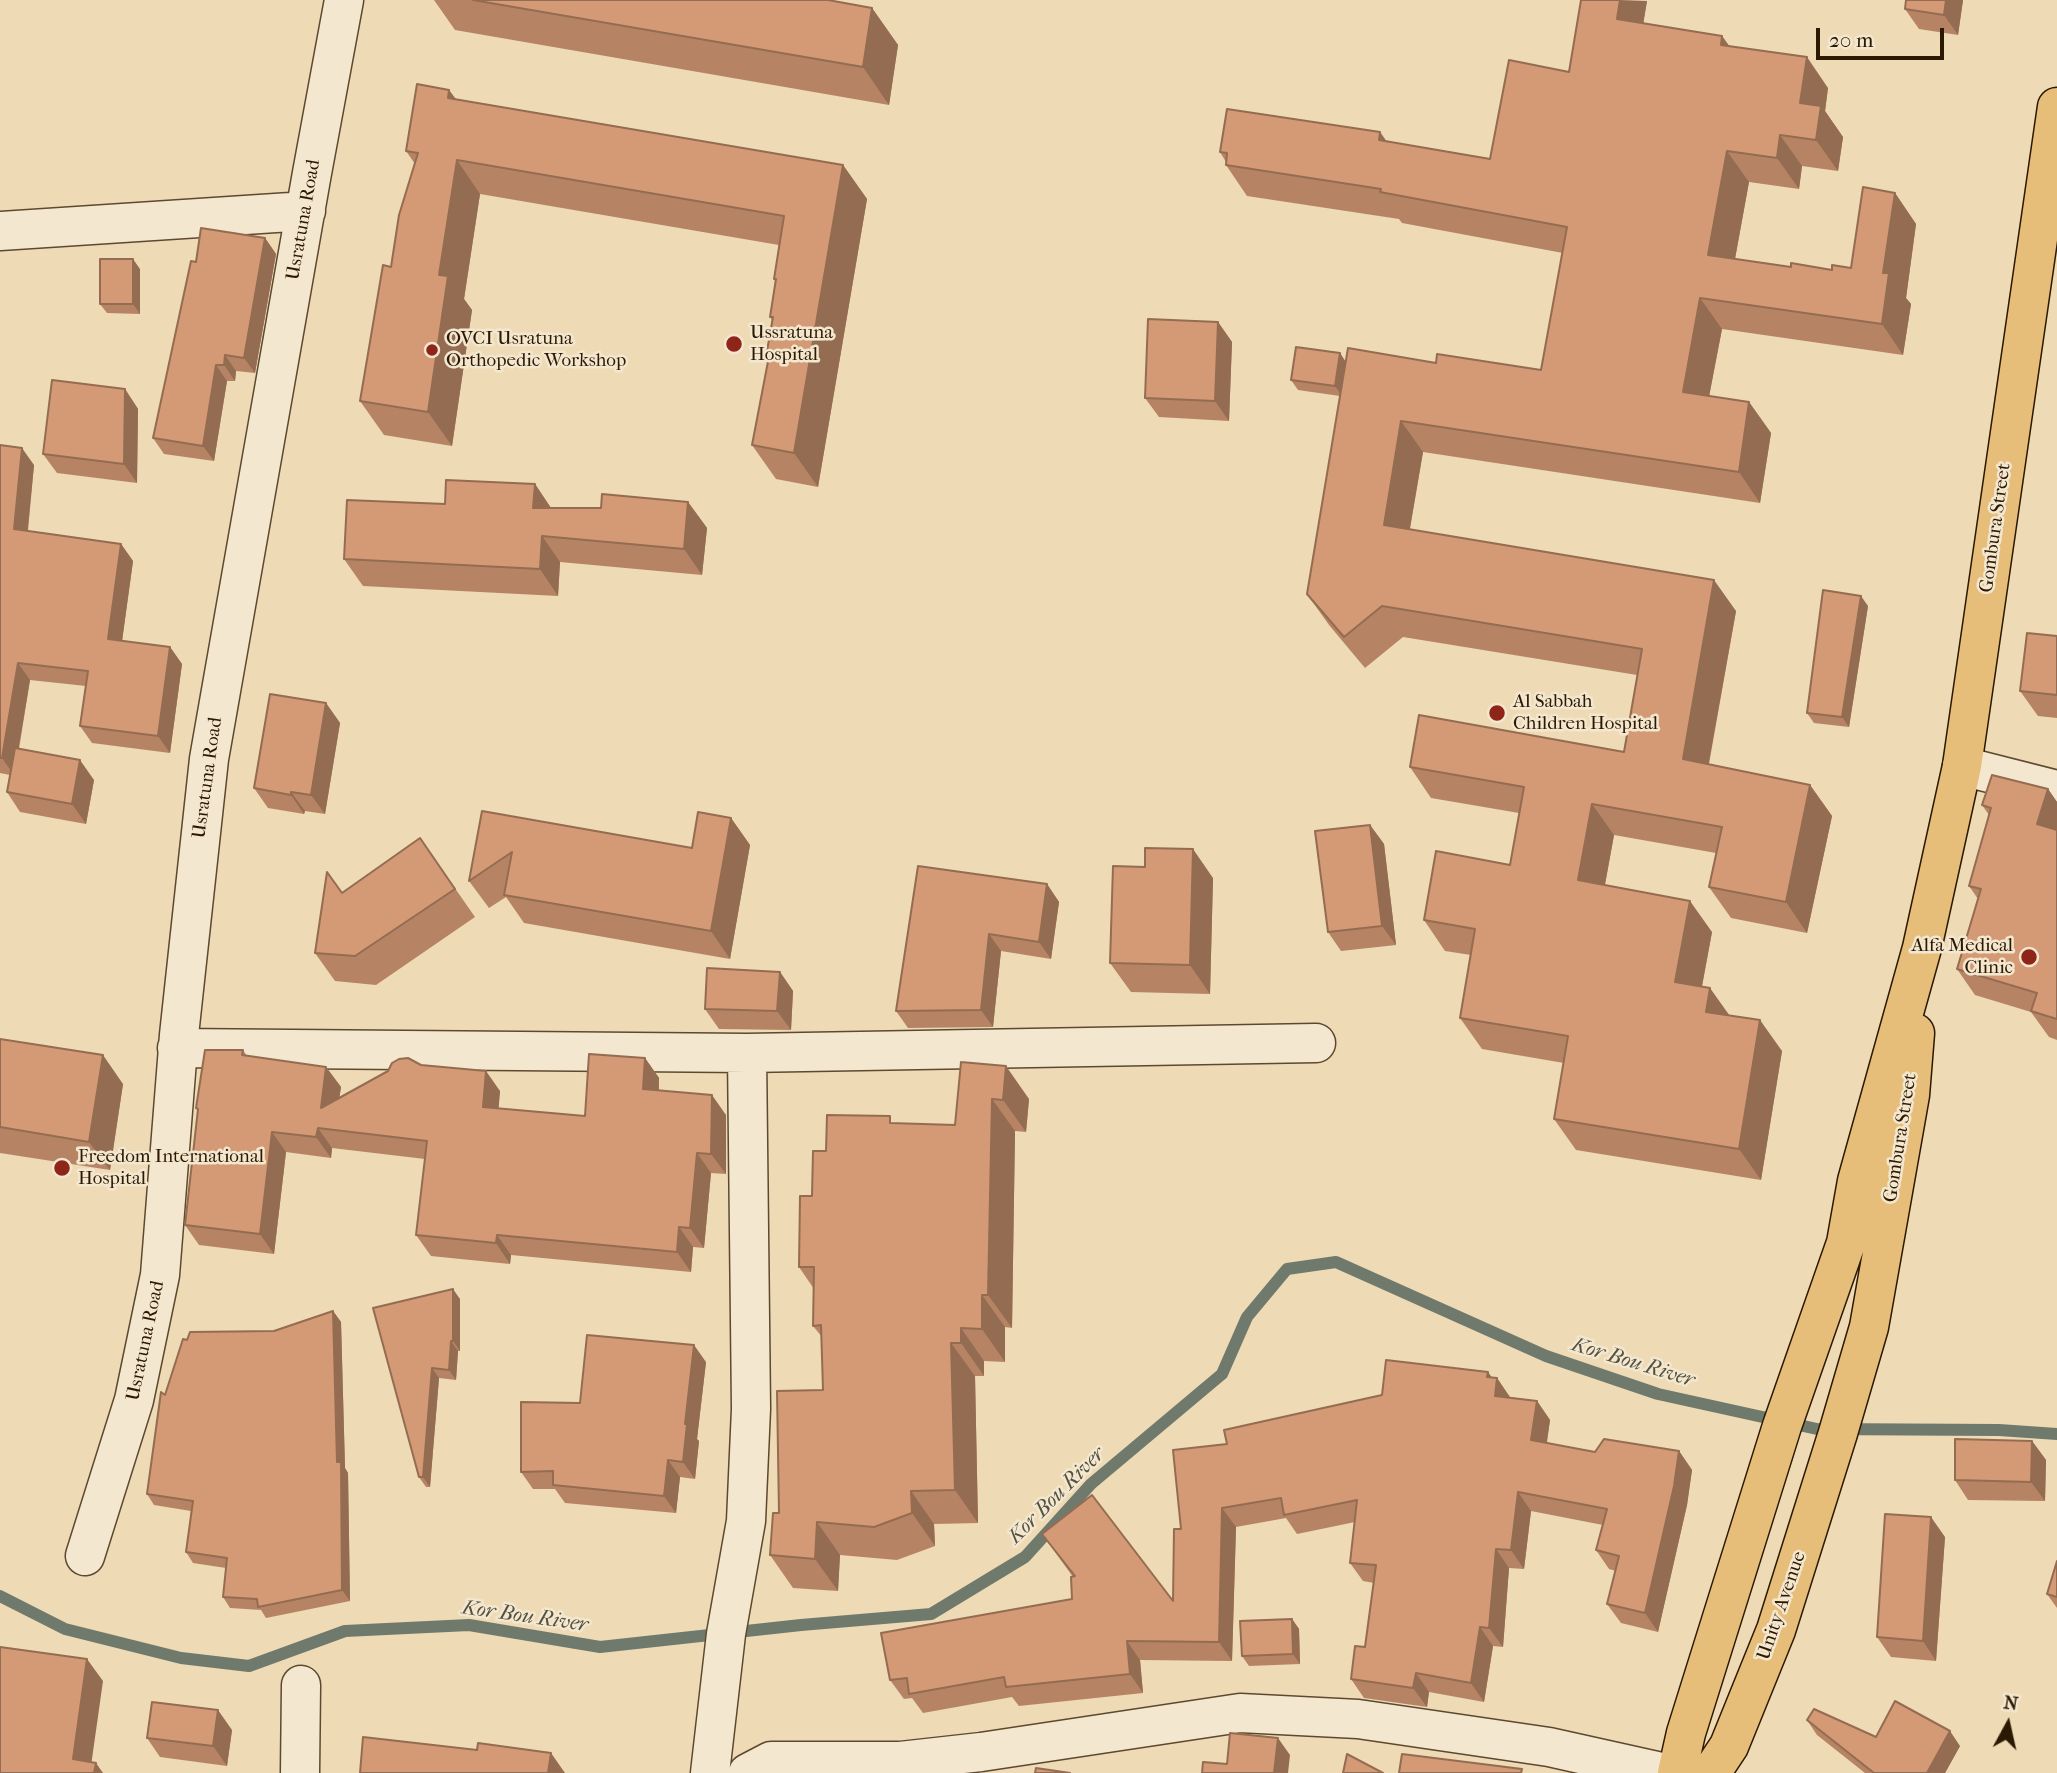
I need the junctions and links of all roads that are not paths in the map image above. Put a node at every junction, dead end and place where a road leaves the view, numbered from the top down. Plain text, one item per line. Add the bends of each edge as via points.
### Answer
1 (344, 0) edge
2 (2057, 107) edge
3 (306, 211) junction
4 (0, 231) edge
5 (1962, 766) junction
6 (2057, 790) edge
7 (1922, 947) junction
8 (1316, 1043) dead end
9 (177, 1048) junction
10 (747, 1054) junction
11 (1838, 1433) joint
12 (85, 1556) dead end
13 (301, 1685) dead end
14 (300, 1773) edge
15 (710, 1773) edge
16 (748, 1773) edge
17 (1666, 1773) edge
18 (1677, 1773) edge
19 (1711, 1773) edge

1 - 3 street, Usratuna Road
2 - 5 main road, Gombura Street
3 - 4 street
3 - 9 street, Usratuna Road via 209,759
5 - 6 street
5 - 7 main road, Gombura Street
7 - 11 main road, Gombura Street via 1910,1095 1869,1327
7 - 18 main road, Gombura Street via 1857,1181 1846,1243 1782,1426
8 - 10 street
9 - 10 street
9 - 12 street, Usratuna Road via 160,1275 134,1400
10 - 15 street via 751,1409 746,1521 726,1634
11 - 19 main road, Unity Avenue via 1776,1630 1729,1746
13 - 14 street
16 - 17 street via 771,1761 900,1760 981,1752 1240,1713 1358,1719 1549,1747

